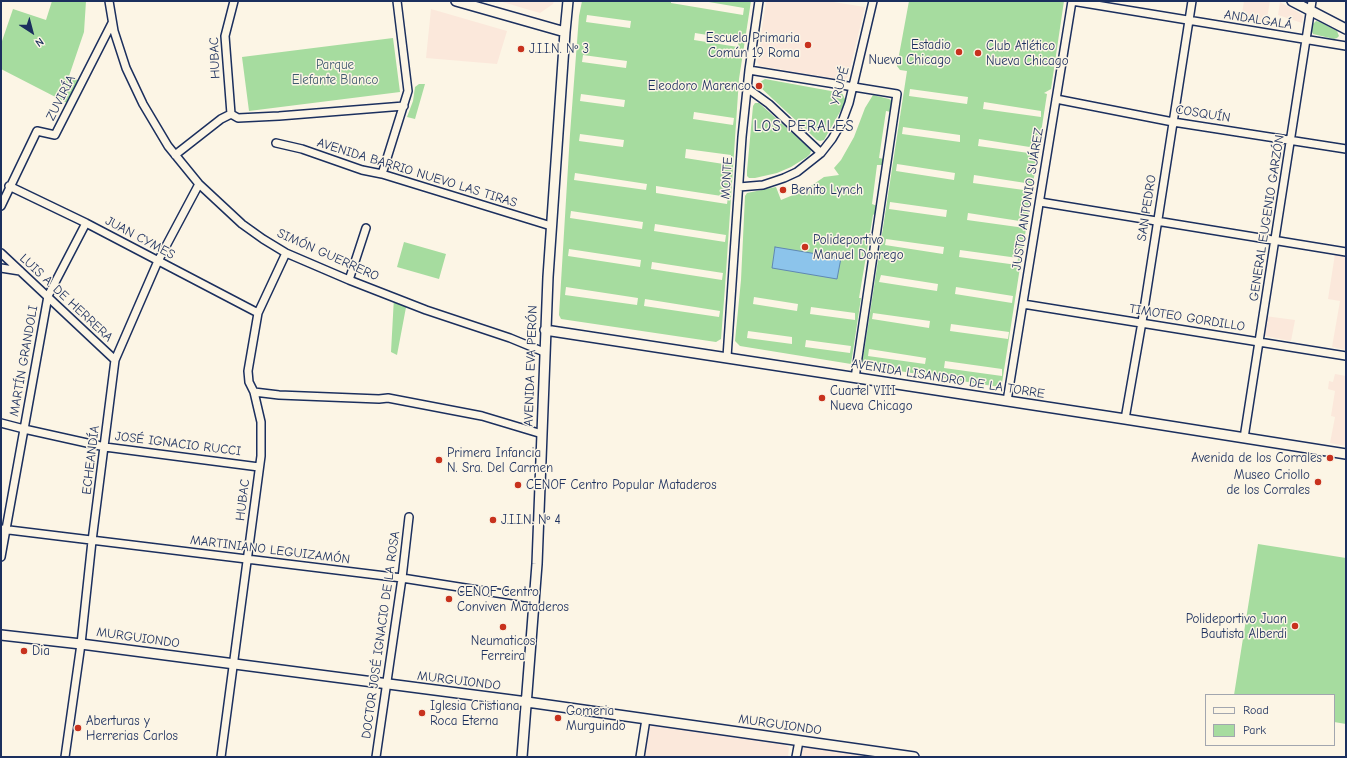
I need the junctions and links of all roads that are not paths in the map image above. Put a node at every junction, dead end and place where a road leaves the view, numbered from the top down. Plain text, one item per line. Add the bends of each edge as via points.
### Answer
1 (110, 1) edge
2 (234, 1) edge
3 (397, 1) edge
4 (456, 1) edge
5 (568, 1) edge
6 (759, 1) edge
7 (874, 1) edge
8 (1072, 1) edge
9 (1192, 1) edge
10 (1292, 1) edge
11 (1312, 1) edge
12 (1311, 11) junction
13 (1189, 21) junction
14 (112, 23) junction
15 (1346, 29) edge
16 (565, 32) junction
17 (1306, 40) junction
18 (1346, 46) edge
19 (749, 70) junction
20 (747, 88) junction
21 (853, 88) junction
22 (1056, 99) junction
23 (404, 106) junction
24 (231, 114) junction
25 (1173, 122) junction
26 (1291, 140) junction
27 (276, 143) dead end
28 (1346, 149) edge
29 (821, 153) junction
30 (175, 155) junction
31 (382, 174) junction
32 (199, 184) junction
33 (10, 186) junction
34 (739, 187) junction
35 (1040, 202) junction
36 (1, 206) edge
37 (1157, 222) junction
38 (86, 223) junction
39 (551, 226) junction
40 (366, 228) dead end
41 (1275, 241) junction
42 (1346, 252) edge
43 (1, 253) edge
44 (286, 253) junction
45 (158, 261) junction
46 (1, 268) edge
47 (20, 271) junction
48 (350, 280) junction
49 (48, 296) junction
50 (1023, 304) junction
51 (258, 313) junction
52 (1142, 322) junction
53 (546, 330) junction
54 (1259, 342) junction
55 (544, 352) junction
56 (1346, 356) edge
57 (727, 357) junction
58 (115, 360) junction
59 (855, 378) junction
60 (254, 392) junction
61 (1008, 401) junction
62 (1125, 419) junction
63 (1, 423) edge
64 (24, 429) junction
65 (542, 434) junction
66 (1244, 438) junction
67 (104, 446) junction
68 (1346, 454) edge
69 (259, 467) junction
70 (409, 517) dead end
71 (4, 529) edge
72 (92, 541) junction
73 (1, 557) edge
74 (247, 559) junction
75 (402, 578) junction
76 (534, 599) junction
77 (1, 635) edge
78 (81, 644) junction
79 (233, 664) junction
80 (387, 685) junction
81 (527, 702) junction
82 (646, 719) junction
83 (799, 741) junction
84 (65, 757) edge
85 (221, 757) edge
86 (376, 757) edge
87 (522, 757) edge
88 (640, 757) edge
89 (796, 757) edge
90 (914, 757) edge

1 - 14 street, SIMÓN GUERRERO
2 - 24 street, HUBAC via 224,36
3 - 23 street via 408,91
4 - 16 main road
5 - 16 main road, AVENIDA EVA PERÓN
6 - 19 street, MONTE
7 - 21 street, YRUPÉ
8 - 13 street, ANDALGALÁ
8 - 22 street, JUSTO ANTONIO SUÁREZ
9 - 13 street, SAN PEDRO
10 - 12 main road
11 - 12 street, GENERAL EUGENIO GARZÓN
12 - 15 main road
12 - 17 street, GENERAL EUGENIO GARZÓN
13 - 17 street, ANDALGALÁ
13 - 25 street, SAN PEDRO
14 - 30 street, SIMÓN GUERRERO via 126,68 143,104
14 - 33 street, ZUVIRÍA via 55,136 37,130
16 - 39 main road, AVENIDA EVA PERÓN
17 - 18 street, ANDALGALÁ
17 - 26 street, GENERAL EUGENIO GARZÓN
19 - 20 street, MONTE
19 - 21 street
20 - 29 street via 769,104
20 - 34 street, MONTE
21 - 29 street, YRUPÉ via 842,122
21 - 59 street via 897,94
22 - 25 street, COSQUÍN
22 - 35 street, JUSTO ANTONIO SUÁREZ
23 - 24 street via 238,118
23 - 31 street
24 - 30 street
25 - 26 street, COSQUÍN
25 - 37 street, SAN PEDRO
26 - 28 street, COSQUÍN
26 - 41 street, GENERAL EUGENIO GARZÓN
27 - 31 street, AVENIDA BARRIO NUEVO LAS TIRAS
29 - 34 street, YRUPÉ via 808,165 784,178 763,186
30 - 32 street, SIMÓN GUERRERO
31 - 39 street, AVENIDA BARRIO NUEVO LAS TIRAS
32 - 44 street, SIMÓN GUERRERO via 242,224
32 - 45 street, ECHEANDÍA
33 - 36 street, ZUVIRÍA
33 - 38 street, JUAN CYMES
34 - 57 street, MONTE
35 - 37 street
35 - 50 street, JUSTO ANTONIO SUÁREZ
37 - 41 street
37 - 52 street, SAN PEDRO
38 - 45 street, JUAN CYMES
38 - 49 street, MARTÍN GRANDOLI
39 - 53 main road, AVENIDA EVA PERÓN
40 - 48 street
41 - 42 street
41 - 54 street, GENERAL EUGENIO GARZÓN
43 - 47 street, LUIS A. DE HERRERA
44 - 48 street, SIMÓN GUERRERO
44 - 51 street, HUBAC
45 - 51 street, JUAN CYMES
45 - 58 street, ECHEANDÍA
46 - 47 street
47 - 49 street, LUIS A. DE HERRERA
48 - 55 street, SIMÓN GUERRERO
49 - 58 street, LUIS A. DE HERRERA
49 - 64 street, MARTÍN GRANDOLI
50 - 52 street, TIMOTEO GORDILLO
50 - 61 street, JUSTO ANTONIO SUÁREZ
51 - 60 street, HUBAC via 248,371
52 - 54 street, TIMOTEO GORDILLO
52 - 62 street, SAN PEDRO
53 - 55 main road, AVENIDA EVA PERÓN
53 - 57 main road, AVENIDA LISANDRO DE LA TORRE
54 - 56 street, TIMOTEO GORDILLO
54 - 66 street, GENERAL EUGENIO GARZÓN
55 - 65 main road, AVENIDA EVA PERÓN
57 - 59 main road, AVENIDA LISANDRO DE LA TORRE
58 - 67 street, ECHEANDÍA
59 - 61 main road, AVENIDA LISANDRO DE LA TORRE
60 - 65 street via 388,398 482,416
60 - 69 street, HUBAC via 261,422
61 - 62 main road, AVENIDA LISANDRO DE LA TORRE
62 - 66 main road, AVENIDA LISANDRO DE LA TORRE
63 - 64 street, JOSÉ IGNACIO RUCCI
64 - 67 street, JOSÉ IGNACIO RUCCI
64 - 71 street, MARTÍN GRANDOLI
65 - 76 main road, AVENIDA EVA PERÓN
66 - 68 main road, AVENIDA LISANDRO DE LA TORRE
67 - 69 street, JOSÉ IGNACIO RUCCI
67 - 72 street, ECHEANDÍA
69 - 74 street, HUBAC
70 - 75 street, DOCTOR JOSÉ IGNACIO DE LA ROSA
71 - 72 street, MARTINIANO LEGUIZAMÓN
71 - 73 street, MARTÍN GRANDOLI
72 - 74 street, MARTINIANO LEGUIZAMÓN
72 - 78 street, ECHEANDÍA
74 - 75 street, MARTINIANO LEGUIZAMÓN
74 - 79 street, HUBAC
75 - 76 street, MARTINIANO LEGUIZAMÓN
75 - 80 street, DOCTOR JOSÉ IGNACIO DE LA ROSA
76 - 81 main road, AVENIDA EVA PERÓN
77 - 78 main road, MURGUIONDO
78 - 79 main road, MURGUIONDO
78 - 84 street, ECHEANDÍA
79 - 80 main road, MURGUIONDO
79 - 85 street, HUBAC
80 - 81 main road, MURGUIONDO
80 - 86 street, DOCTOR JOSÉ IGNACIO DE LA ROSA
81 - 82 main road, MURGUIONDO
81 - 87 main road, AVENIDA EVA PERÓN
82 - 83 main road, MURGUIONDO
82 - 88 street
83 - 89 street
83 - 90 main road, MURGUIONDO

